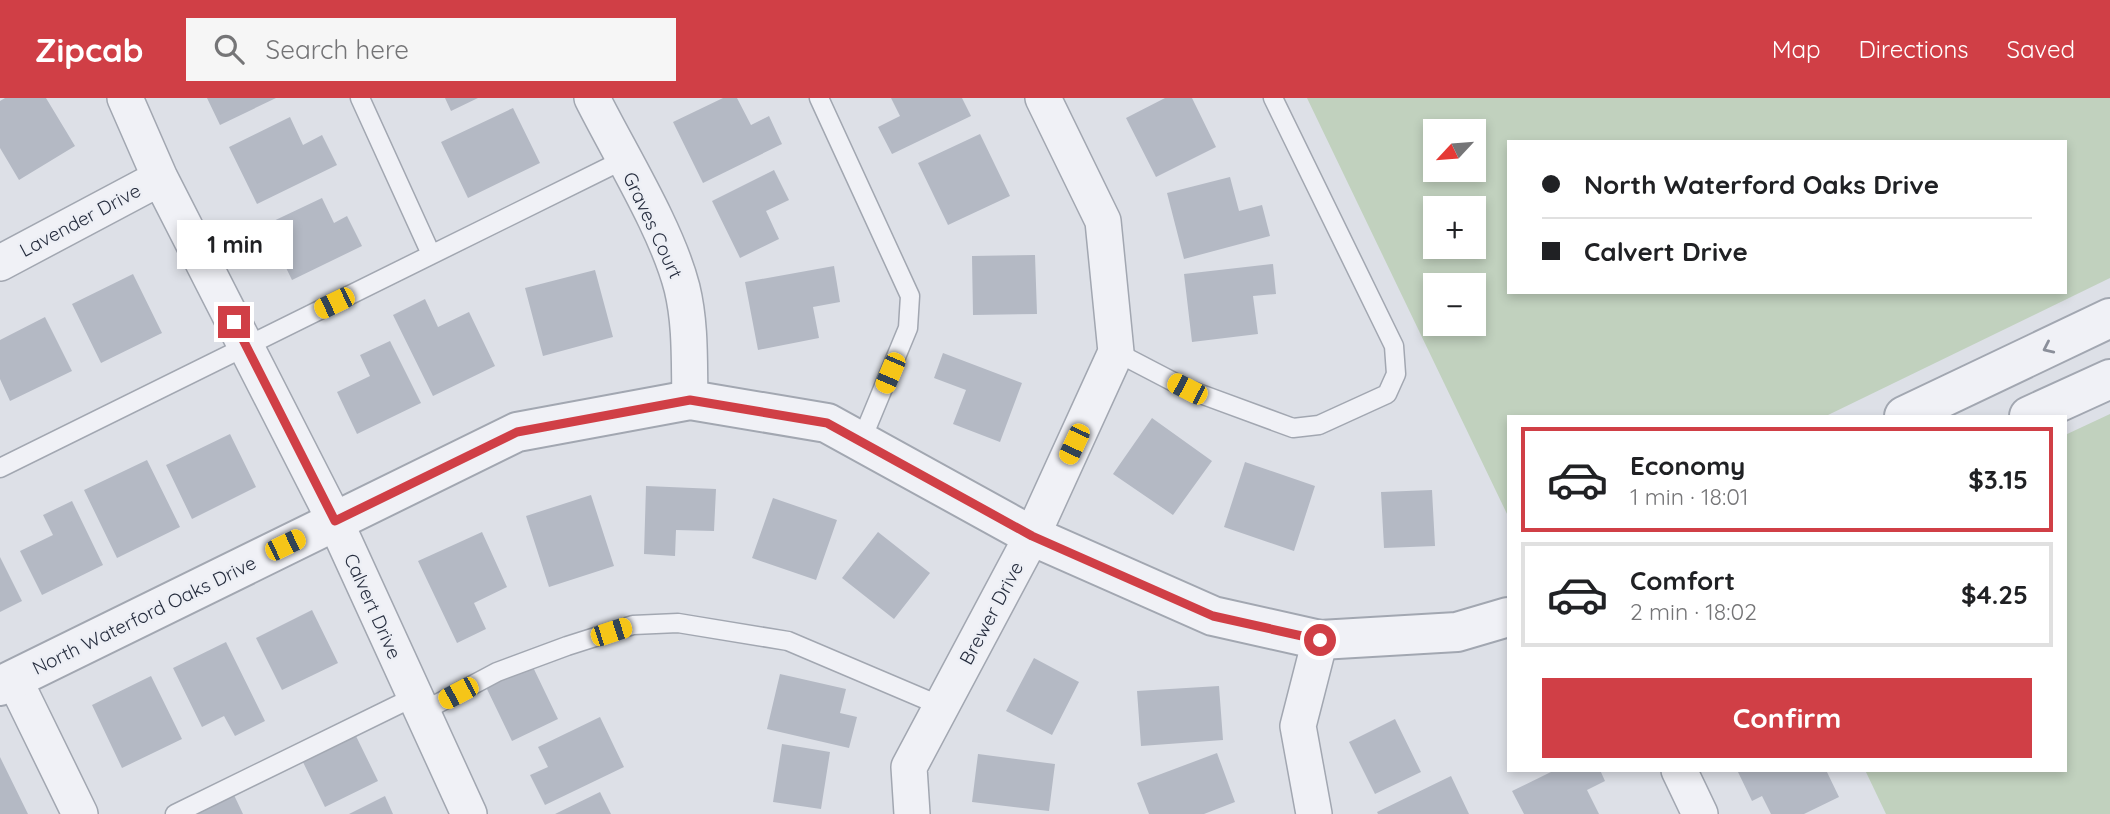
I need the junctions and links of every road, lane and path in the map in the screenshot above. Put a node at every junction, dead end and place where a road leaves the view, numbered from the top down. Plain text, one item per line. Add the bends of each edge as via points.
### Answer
1 (125, 98) edge
2 (360, 98) edge
3 (592, 98) edge
4 (819, 98) edge
5 (1043, 98) edge
6 (1273, 98) edge
7 (623, 160) junction
8 (160, 178) junction
9 (431, 254) junction
10 (0, 263) edge
11 (2110, 318) edge
12 (247, 346) junction
13 (1116, 352) junction
14 (2110, 379) edge
15 (690, 400) junction
16 (1906, 415) edge
17 (2031, 415) edge
18 (862, 439) junction
19 (0, 468) edge
20 (335, 521) junction
21 (1032, 536) junction
22 (1507, 617) edge
23 (1320, 640) junction
24 (7, 682) edge
25 (417, 705) junction
26 (941, 706) junction
27 (1680, 772) edge
28 (80, 814) edge
29 (175, 814) edge
30 (469, 814) edge
31 (912, 814) edge
32 (1314, 814) edge
33 (1700, 814) edge

1 - 8 street, Calvert Drive
2 - 9 lane
3 - 7 street, Graves Court
4 - 18 lane via 910,296 908,328
5 - 13 street via 1103,220
6 - 13 lane via 1394,346 1396,374 1387,394 1320,425 1293,428 1187,389
7 - 9 lane
7 - 15 street, Graves Court via 681,286 688,326
8 - 10 street, Lavender Drive
8 - 12 street, Calvert Drive
9 - 12 lane
11 -> 16 street
12 - 19 lane
12 - 20 street, Calvert Drive
13 - 21 street, Brewer Drive
14 - 17 street
15 - 18 street, North Waterford Oaks Drive via 827,423
15 - 20 street, North Waterford Oaks Drive via 517,432
18 - 21 street, North Waterford Oaks Drive
20 - 24 street, North Waterford Oaks Drive
20 - 25 street, Calvert Drive
21 - 23 street, North Waterford Oaks Drive via 1213,616
21 - 26 street, Brewer Drive
22 - 23 street, North Waterford Oaks Drive via 1457,632
23 - 32 street via 1298,726
24 - 28 street
25 - 26 lane via 633,625 678,623 788,641
25 - 29 lane
25 - 30 street, Calvert Drive
26 - 31 street, Brewer Drive via 909,767
27 - 33 street

